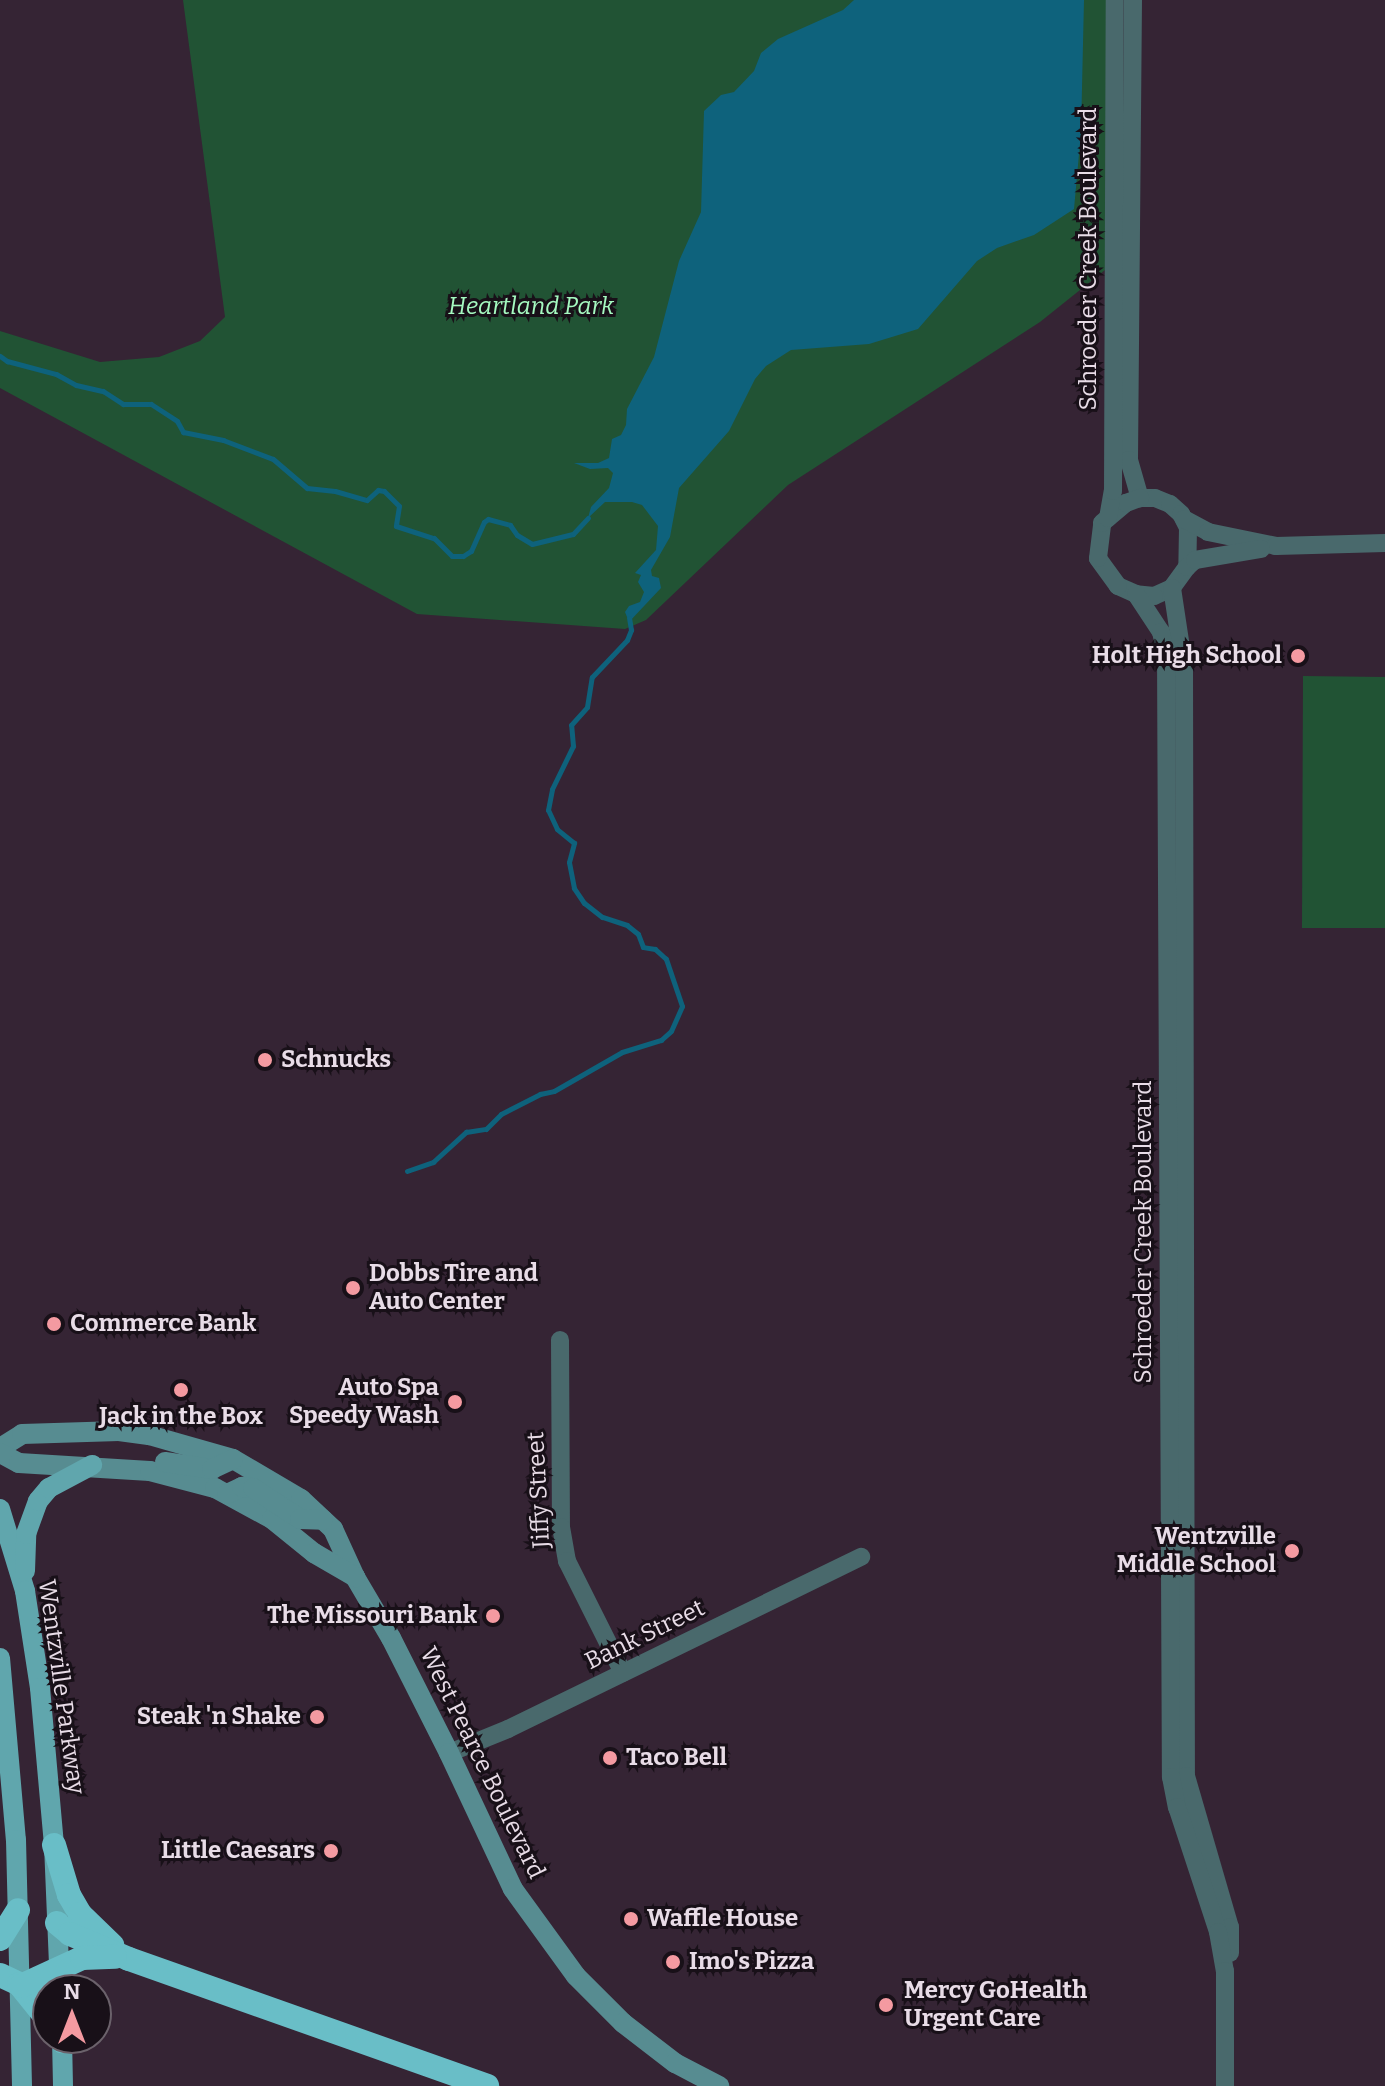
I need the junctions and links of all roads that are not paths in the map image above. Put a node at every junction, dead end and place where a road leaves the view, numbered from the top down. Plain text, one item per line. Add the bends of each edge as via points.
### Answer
1 (1115, 0) edge
2 (1133, 0) edge
3 (1140, 498) junction
4 (1108, 518) junction
5 (1184, 519) junction
6 (1385, 543) edge
7 (1276, 546) junction
8 (1187, 567) junction
9 (1172, 588) junction
10 (1136, 594) junction
11 (560, 1340) dead end
12 (0, 1450) edge
13 (233, 1459) junction
14 (99, 1465) junction
15 (227, 1494) junction
16 (0, 1509) edge
17 (323, 1520) junction
18 (861, 1557) dead end
19 (355, 1577) junction
20 (25, 1591) junction
21 (0, 1658) edge
22 (623, 1673) junction
23 (2, 1684) edge
24 (449, 1753) junction
25 (54, 1845) junction
26 (1206, 1870) junction
27 (18, 1910) junction
28 (57, 1923) junction
29 (0, 1939) edge
30 (129, 1959) junction
31 (60, 1965) junction
32 (60, 1974) edge
33 (10, 1980) edge
34 (32, 2003) edge
35 (62, 2054) edge
36 (22, 2086) edge
37 (63, 2086) edge
38 (487, 2086) edge
39 (719, 2086) edge
40 (1225, 2086) edge

1 - 4 street, Schroeder Creek Boulevard via 1113,491
2 - 3 street, Schroeder Creek Boulevard via 1129,460
3 - 4 street
3 - 5 street via 1170,504
4 - 10 street via 1102,523 1098,558 1118,586
5 - 7 street via 1208,532
5 - 8 street via 1190,544
6 - 7 street
7 - 8 street via 1195,560
8 - 9 street
9 - 10 street via 1154,596
9 - 26 street, Schroeder Creek Boulevard via 1184,667 1186,1776
10 - 26 street, Schroeder Creek Boulevard via 1161,632 1166,653 1170,1745 1177,1807
11 - 22 street, Jiffy Street via 561,1527 567,1561
12 - 13 main road, West Pearce Boulevard via 22,1434 119,1431
12 - 14 main road, West Pearce Boulevard via 19,1463
13 - 14 main road via 212,1469 118,1456
13 - 17 main road, West Pearce Boulevard via 301,1499
14 - 15 main road, West Pearce Boulevard via 184,1478
14 - 20 main road via 49,1488 30,1515
15 - 17 main road via 253,1488 300,1519
15 - 19 main road, West Pearce Boulevard
16 - 20 main road, Wentzville Parkway
17 - 19 main road, West Pearce Boulevard via 333,1529
18 - 22 street, Bank Street
19 - 24 main road, West Pearce Boulevard
20 - 25 main road, Wentzville Parkway
21 - 23 main road
22 - 24 street, Bank Street
23 - 27 main road
24 - 39 main road, West Pearce Boulevard via 513,1889 576,1976 623,2023 675,2063
25 - 28 main road, Wentzville Parkway
25 - 30 highway via 80,1914
26 - 40 street, Schroeder Creek Boulevard via 1230,1927
27 - 29 highway
27 - 33 main road
28 - 30 highway via 70,1934
28 - 31 main road, Wentzville Parkway
30 - 31 highway via 97,1956
30 - 38 highway
31 - 32 main road
31 - 33 highway
33 - 34 highway
33 - 36 main road
35 - 37 main road

